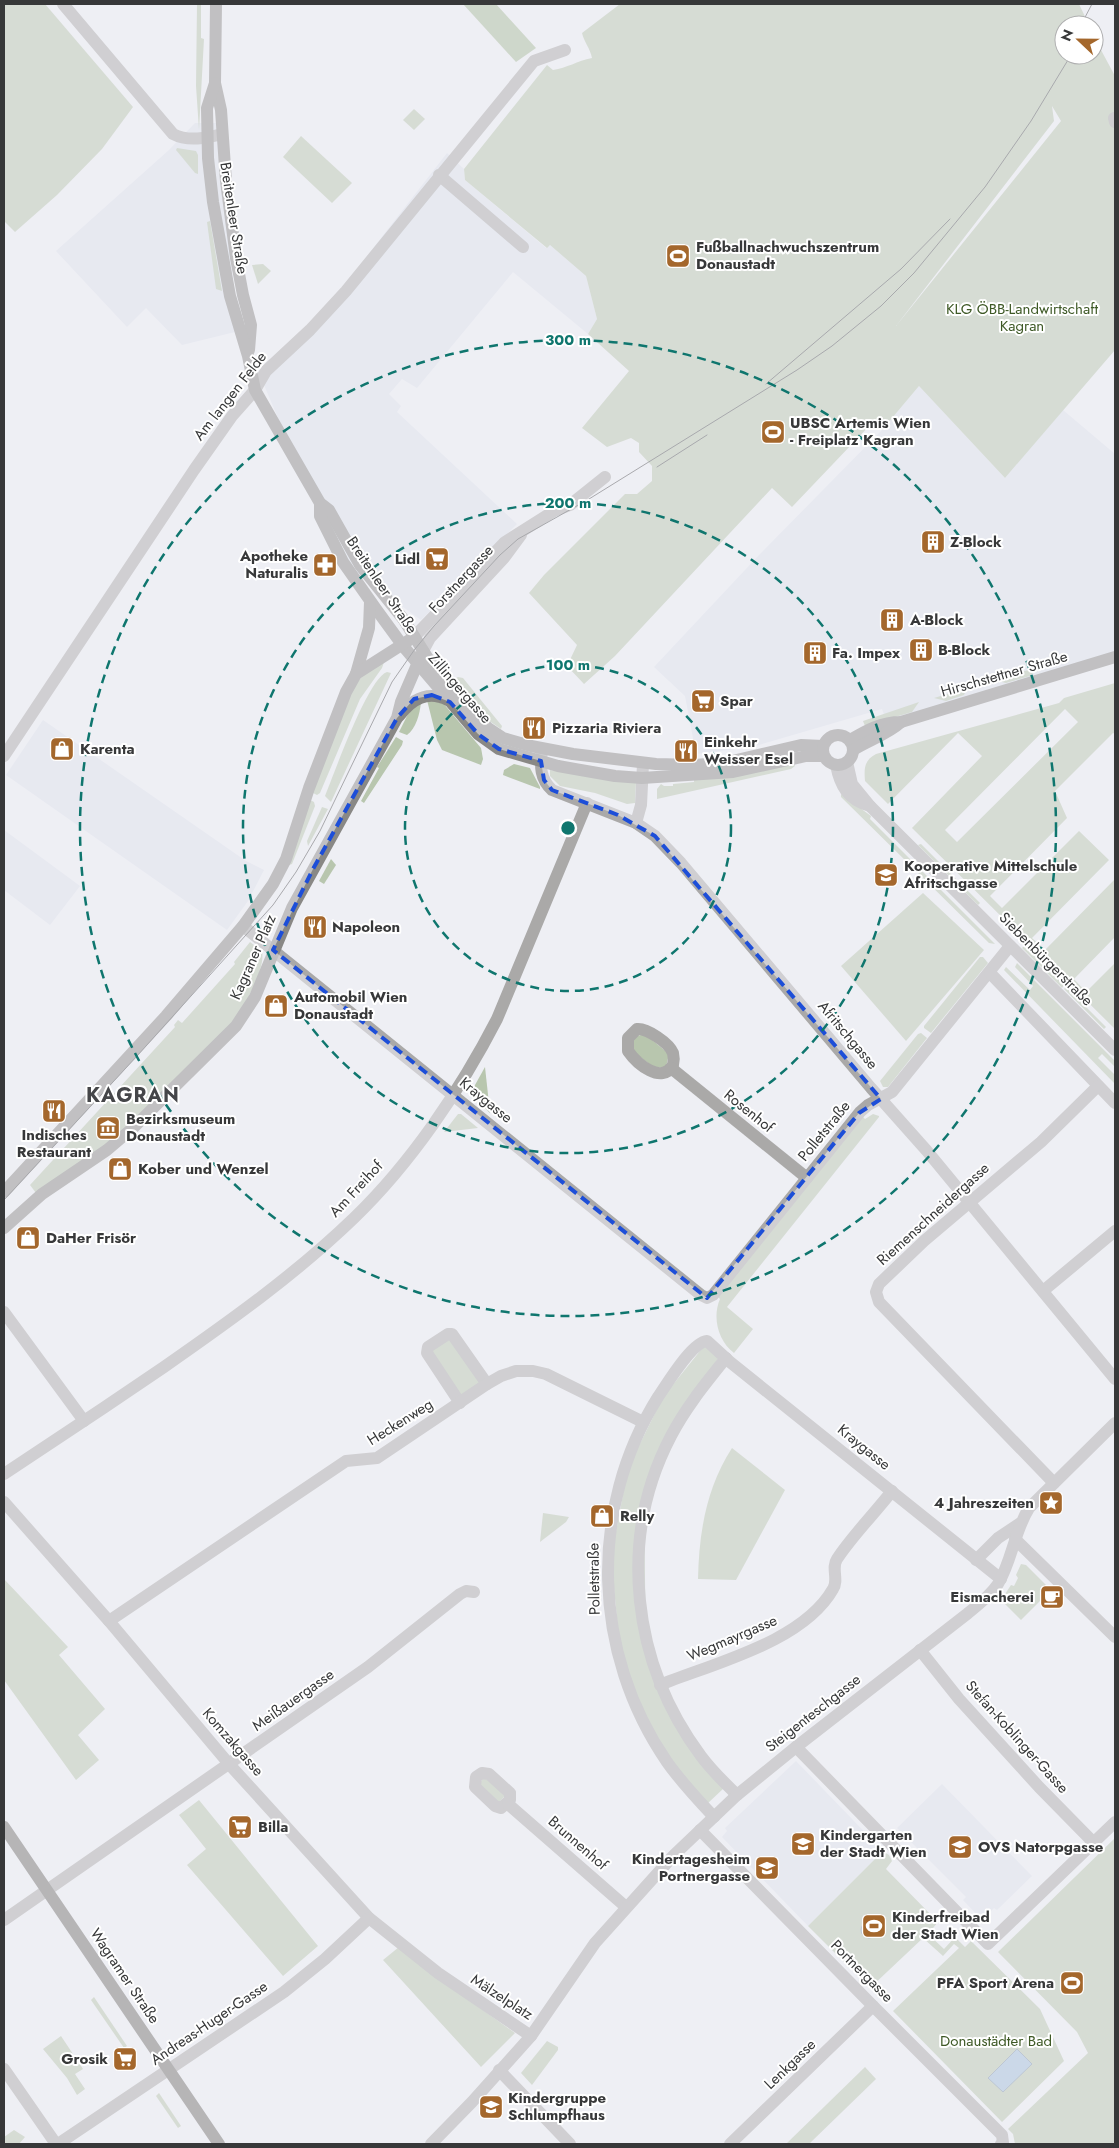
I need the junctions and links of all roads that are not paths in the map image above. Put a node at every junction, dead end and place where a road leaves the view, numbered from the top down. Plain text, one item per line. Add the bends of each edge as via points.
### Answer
1 (63, 4) edge
2 (216, 4) edge
3 (564, 50) dead end
4 (215, 83) junction
5 (222, 134) junction
6 (208, 138) junction
7 (439, 175) junction
8 (524, 247) dead end
9 (248, 356) junction
10 (255, 390) junction
11 (605, 477) dead end
12 (320, 503) junction
13 (370, 602) junction
14 (403, 646) junction
15 (417, 651) junction
16 (1115, 657) edge
17 (356, 674) junction
18 (450, 702) junction
19 (397, 718) junction
20 (852, 745) junction
21 (823, 751) junction
22 (542, 755) junction
23 (4, 756) edge
24 (643, 764) junction
25 (842, 764) junction
26 (642, 778) junction
27 (586, 803) junction
28 (636, 823) junction
29 (243, 926) junction
30 (1010, 946) junction
31 (273, 950) junction
32 (990, 974) junction
33 (1115, 1050) edge
34 (671, 1068) dead end
35 (1098, 1086) junction
36 (454, 1095) junction
37 (881, 1099) junction
38 (1115, 1101) edge
39 (807, 1178) junction
40 (4, 1192) edge
41 (969, 1203) junction
42 (4, 1228) edge
43 (1115, 1231) edge
44 (1043, 1292) junction
45 (707, 1298) joint
46 (4, 1312) edge
47 (707, 1340) joint
48 (726, 1358) junction
49 (1115, 1378) edge
50 (487, 1384) junction
51 (460, 1403) junction
52 (84, 1421) junction
53 (643, 1422) junction
54 (1115, 1423) edge
55 (4, 1474) edge
56 (1054, 1482) junction
57 (892, 1491) junction
58 (4, 1502) edge
59 (1020, 1524) junction
60 (1015, 1539) junction
61 (976, 1560) junction
62 (1000, 1579) junction
63 (474, 1592) dead end
64 (109, 1621) junction
65 (1115, 1637) edge
66 (920, 1650) junction
67 (660, 1684) junction
68 (796, 1747) junction
69 (229, 1764) junction
70 (737, 1795) junction
71 (508, 1804) dead end
72 (714, 1817) junction
73 (1115, 1822) edge
74 (4, 1827) edge
75 (700, 1830) junction
76 (1093, 1842) junction
77 (48, 1892) junction
78 (626, 1907) junction
79 (369, 1918) junction
80 (4, 1920) edge
81 (456, 1986) joint
82 (873, 2006) junction
83 (531, 2036) junction
84 (4, 2069) edge
85 (169, 2070) junction
86 (499, 2070) junction
87 (1002, 2139) edge
88 (57, 2144) edge
89 (219, 2144) edge
90 (431, 2144) edge
91 (570, 2144) edge
92 (730, 2144) edge

1 - 6 street via 173,134
2 - 4 main road, Breitenleer Straße
3 - 7 street, Am langen Felde via 534,61
4 - 5 main road, Breitenleer Straße
4 - 6 main road, Breitenleer Straße via 207,108
5 - 6 street
5 - 9 main road, Breitenleer Straße via 236,258 251,325
6 - 9 main road, Breitenleer Straße via 213,202 230,296
7 - 8 street
7 - 10 street, Am langen Felde via 346,291 266,371
9 - 10 main road, Breitenleer Straße
10 - 12 main road, Breitenleer Straße
10 - 23 street, Am langen Felde via 232,416 194,470
11 - 15 street, Forstnergasse via 570,505 554,511 505,542
12 - 13 main road, Breitenleer Straße via 320,516 343,562
12 - 15 main road, Breitenleer Straße via 329,510 360,565 404,620
13 - 14 main road, Breitenleer Straße
13 - 17 main road, Kagraner Platz via 369,628
14 - 15 main road
14 - 17 main road
15 - 18 main road, Zillingergasse
15 - 19 main road, Kagraner Platz
15 - 22 main road, Zillingergasse via 488,728
16 - 20 main road, Hirschstettner Straße via 901,722 873,727
17 - 29 main road, Kagraner Platz via 309,788 286,859 273,884
18 - 19 main road via 436,696 414,699
18 - 22 main road, Zillingergasse via 492,745 507,753
19 - 31 main road, Kagraner Platz via 309,876
20 - 21 main road via 844,736 835,735 826,740
20 - 25 main road
21 - 24 main road via 801,745 728,762
21 - 25 main road via 827,761
21 - 26 main road via 733,772
22 - 24 main road
22 - 26 main road via 615,776
22 - 27 street, Afritschgasse via 540,769 552,790
24 - 26 street
25 - 30 street, Siebenbürgerstraße via 839,782 844,788 858,803 870,806
26 - 28 street
27 - 28 street, Afritschgasse
27 - 36 street, Am Freihof via 497,1020
28 - 37 street, Afritschgasse via 655,836 681,863
29 - 31 street, Kraygasse
29 - 40 main road, Kagraner Platz via 166,1016
30 - 32 street, Polletstraße
30 - 33 street, Siebenbürgerstraße
31 - 36 street, Kraygasse
31 - 42 main road, Kagraner Platz via 250,1007 224,1040 134,1127 107,1150 42,1194
32 - 35 street
32 - 37 street, Polletstraße via 892,1092
34 - 39 street, Rosenhof
35 - 38 street
35 - 41 street, Riemenschneidergasse via 1041,1142
36 - 45 street, Kraygasse
36 - 52 street, Am Freihof via 377,1194 328,1242 226,1324
37 - 39 street, Polletstraße via 860,1112
37 - 41 street, Afritschgasse
39 - 45 street, Polletstraße via 713,1295
41 - 44 street, Afritschgasse
41 - 56 street, Riemenschneidergasse via 879,1284 876,1299
43 - 44 street
44 - 49 street, Afritschgasse
46 - 52 street
47 - 48 street, Kraygasse
47 - 53 street, Polletstraße via 699,1342 674,1374
48 - 57 street, Kraygasse
48 - 67 street via 671,1436 644,1513 638,1554 639,1601 646,1640
50 - 51 street, Heckenweg
50 - 51 street via 452,1334 428,1347 427,1353
50 - 53 street, Heckenweg via 511,1372 540,1372
51 - 64 street, Heckenweg via 377,1458 346,1461
52 - 55 street, Am Freihof
53 - 72 street, Polletstraße via 621,1478 611,1528 607,1575 611,1625 624,1677 648,1732 677,1776
54 - 56 street, Steigenteschgasse
56 - 59 street, Steigenteschgasse via 1029,1508
57 - 61 street, Kraygasse
57 - 67 street, Wegmayrgasse via 837,1560 834,1587 796,1628
58 - 64 street, Komzakgasse
59 - 60 street, Steigenteschgasse
59 - 61 street via 998,1538
60 - 62 street, Steigenteschgasse
60 - 65 street
61 - 62 street, Kraygasse
62 - 66 street, Steigenteschgasse via 980,1604
63 - 69 street, Meißauergasse via 460,1594 368,1667
64 - 69 street, Komzakgasse
66 - 68 street, Steigenteschgasse
66 - 76 street, Stefan-Koblinger-Gasse via 959,1699
67 - 70 street via 691,1742
68 - 70 street, Steigenteschgasse
68 - 76 street via 988,1944
69 - 77 street, Meißauergasse
69 - 79 street, Komzakgasse
70 - 72 street, Steigenteschgasse
71 - 78 street, Brunnenhof
72 - 75 street, Steigenteschgasse
73 - 76 street
74 - 77 main road, Wagramer Straße
75 - 78 street, Steigenteschgasse
75 - 82 street, Portnergasse
77 - 80 street, Meißauergasse
77 - 85 main road, Wagramer Straße
78 - 83 street, Steigenteschgasse via 595,1943
79 - 81 street, Komzakgasse
79 - 85 street, Andreas-Huger-Gasse via 326,1959 284,1992
81 - 83 street, Mälzelplatz
82 - 87 street, Portnergasse
82 - 92 street, Lenkgasse
83 - 86 street, Mälzelplatz
84 - 88 street
85 - 88 street, Andreas-Huger-Gasse
85 - 89 main road, Wagramer Straße
86 - 90 street, Mälzelplatz
86 - 91 street

